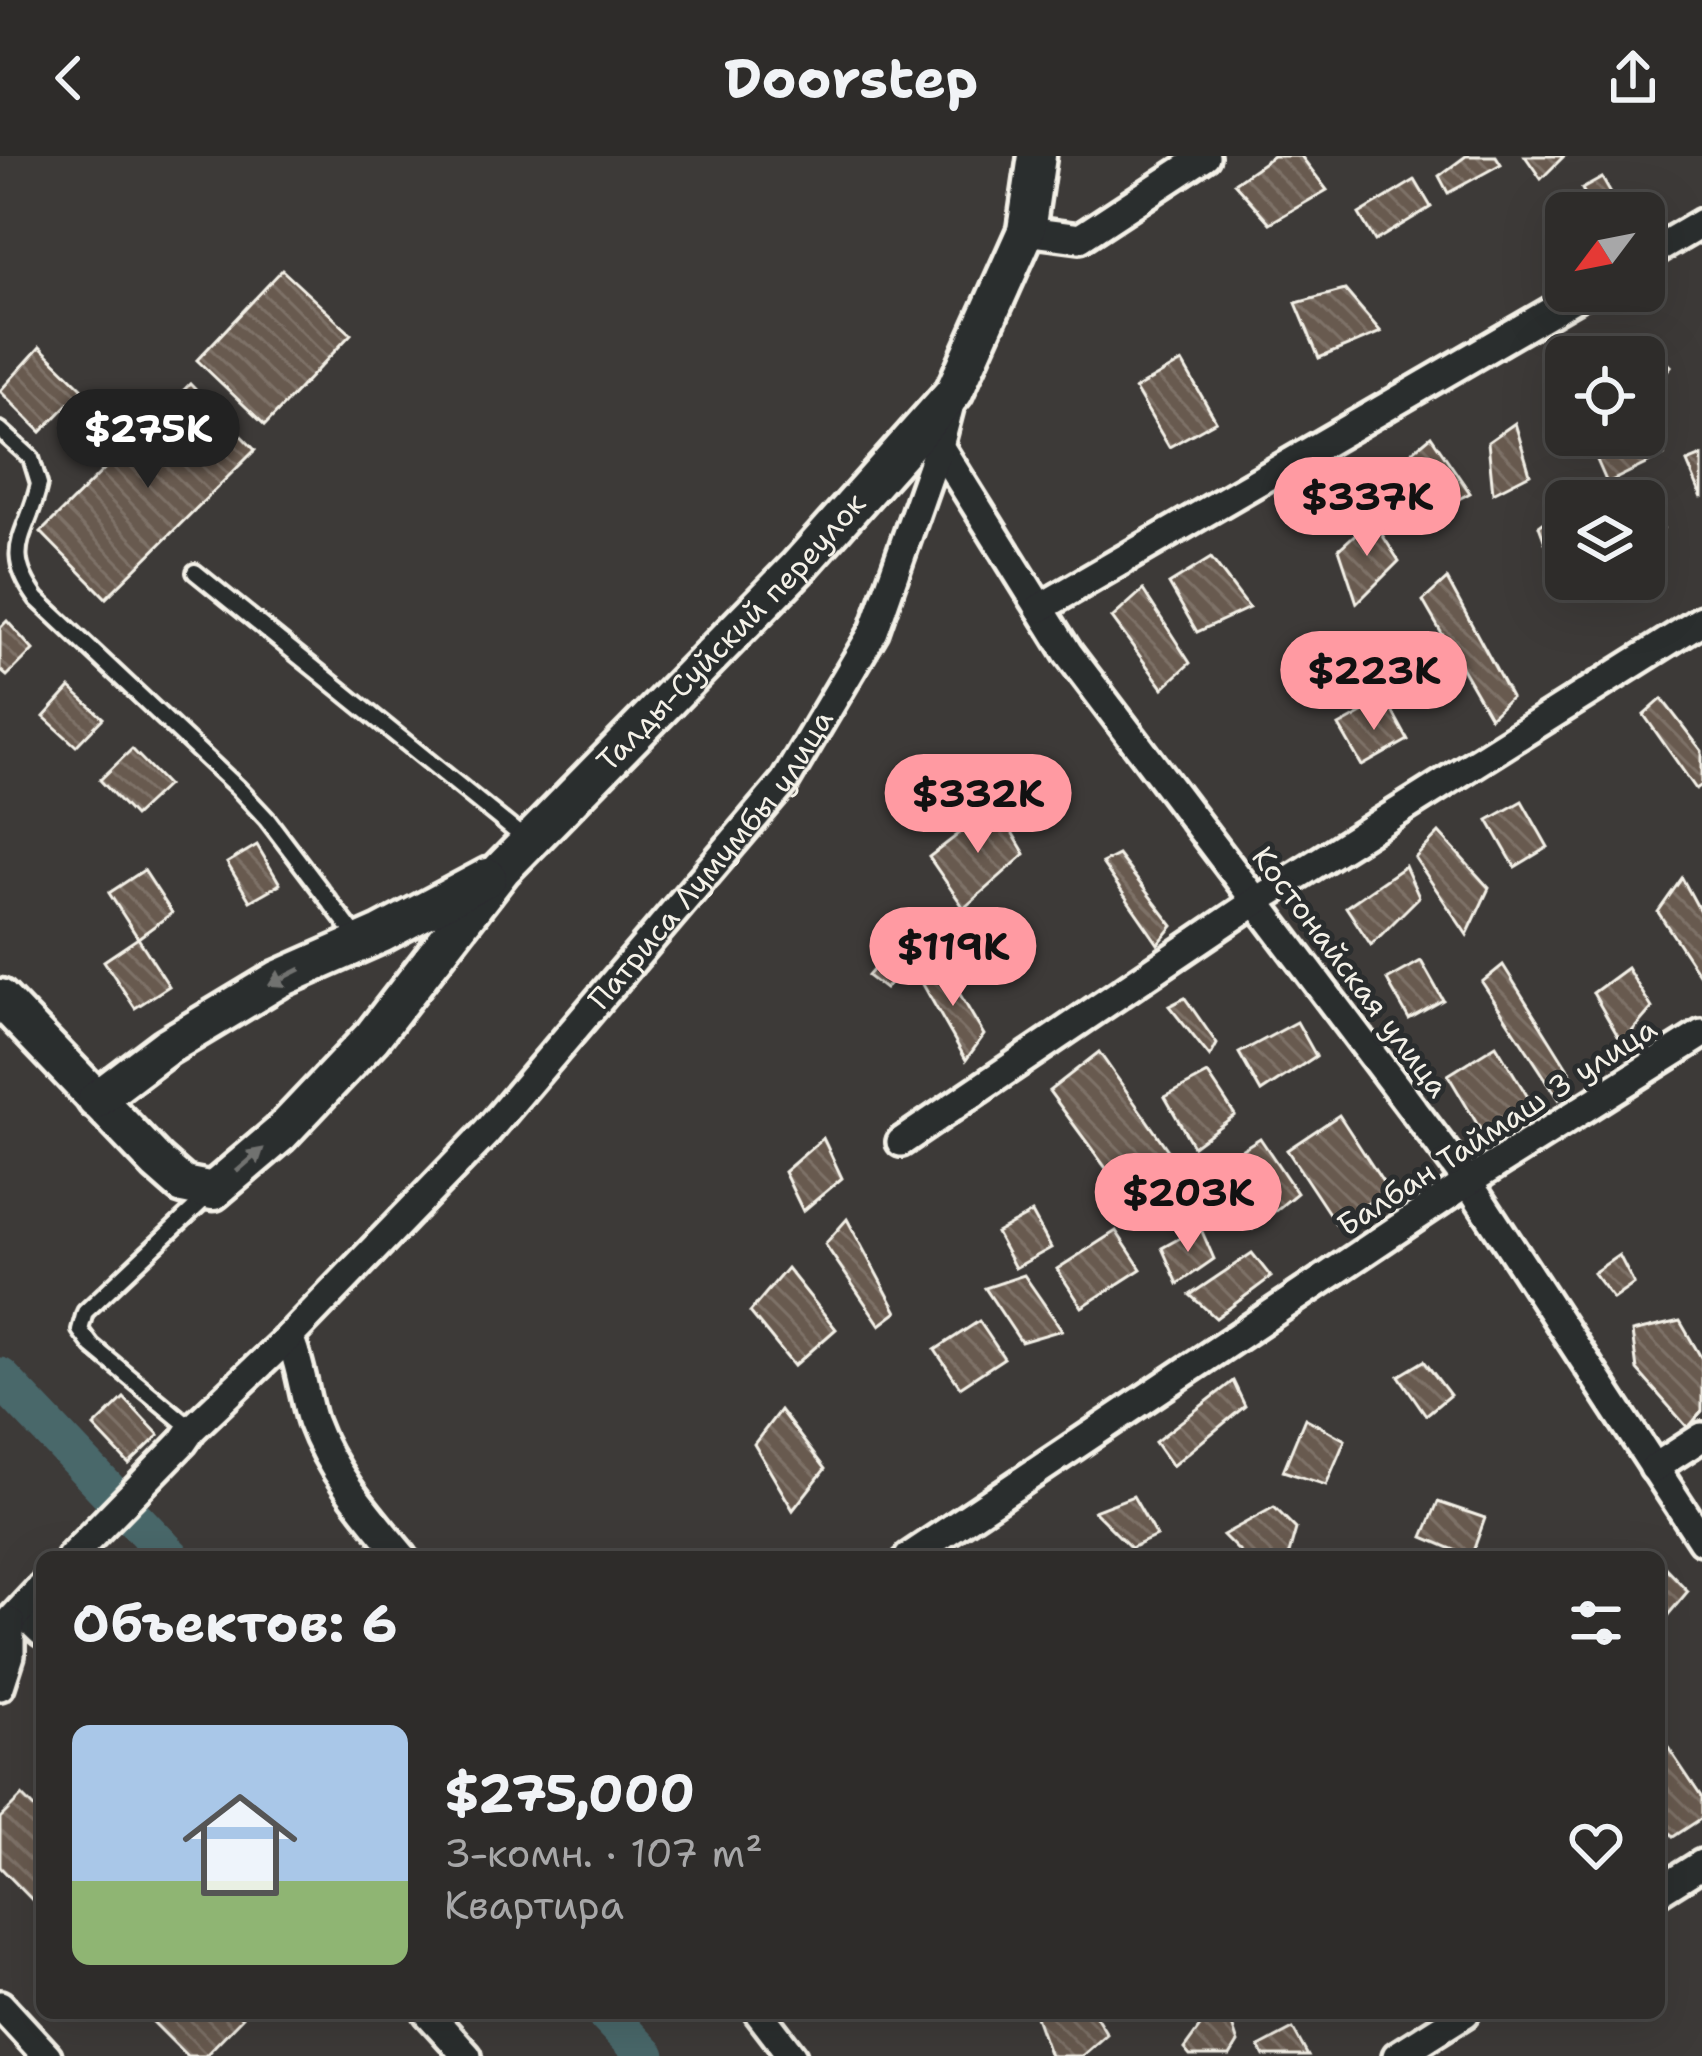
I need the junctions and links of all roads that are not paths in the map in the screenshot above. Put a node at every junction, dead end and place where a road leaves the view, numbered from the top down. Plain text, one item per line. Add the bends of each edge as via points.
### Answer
1 (1036, 156) edge
2 (1205, 156) edge
3 (1702, 224) edge
4 (1026, 231) junction
5 (1665, 245) edge
6 (1550, 312) edge
7 (954, 392) junction
8 (0, 430) edge
9 (939, 446) junction
10 (195, 572) dead end
11 (1040, 608) junction
12 (1702, 620) edge
13 (530, 843) junction
14 (502, 869) junction
15 (1256, 902) junction
16 (361, 943) junction
17 (0, 998) edge
18 (1702, 1034) edge
19 (96, 1100) junction
20 (902, 1142) dead end
21 (1468, 1183) junction
22 (214, 1191) junction
23 (289, 1337) junction
24 (188, 1436) junction
25 (1702, 1437) edge
26 (1654, 1468) junction
27 (1702, 1540) edge
28 (77, 1551) edge
29 (398, 1551) edge
30 (918, 1551) edge
31 (36, 1593) edge
32 (10, 1621) edge
33 (0, 1686) edge
34 (1702, 1864) edge
35 (1665, 1887) edge
36 (0, 2005) edge
37 (433, 2019) edge
38 (764, 2019) edge
39 (1456, 2019) edge
40 (47, 2056) edge
41 (467, 2056) edge
42 (792, 2056) edge
43 (1397, 2056) edge

1 - 4 street, Патриса Лумумбы улица
2 - 4 street via 1080,238
3 - 5 street
4 - 7 street, Патриса Лумумбы улица
6 - 11 street
7 - 9 street, Патриса Лумумбы улица
7 - 13 street, Талды-Суйский переулок via 798,567
8 - 16 lane via 31,458 40,484 14,550 24,584 238,788
9 - 11 street, Костонайская улица
9 - 23 street, Патриса Лумумбы улица via 874,631 785,781 486,1133
10 - 13 lane
11 - 15 street, Костонайская улица
12 - 15 street
13 - 14 street, Талды-Суйский переулок
14 - 16 street, Талды-Суйский переулок
22 -> 14 street, Талды-Суйский переулок via 372,1036
15 - 20 street
15 - 21 street, Костонайская улица
16 -> 19 street, Талды-Суйский переулок via 279,979
17 - 19 street
18 - 21 street, Балбан Таймаш 3 улица
19 - 22 street via 183,1185
21 - 26 street, Костонайская улица
21 - 30 street, Балбан Таймаш 3 улица
22 - 24 lane via 85,1312 80,1330
23 - 24 street, Патриса Лумумбы улица
23 - 29 street via 333,1466
24 - 28 street, Патриса Лумумбы улица
25 - 26 street
26 - 27 street, Костонайская улица
31 - 32 street
32 - 33 street
34 - 35 street
36 - 40 street
37 - 41 street
38 - 42 street
39 - 43 street

